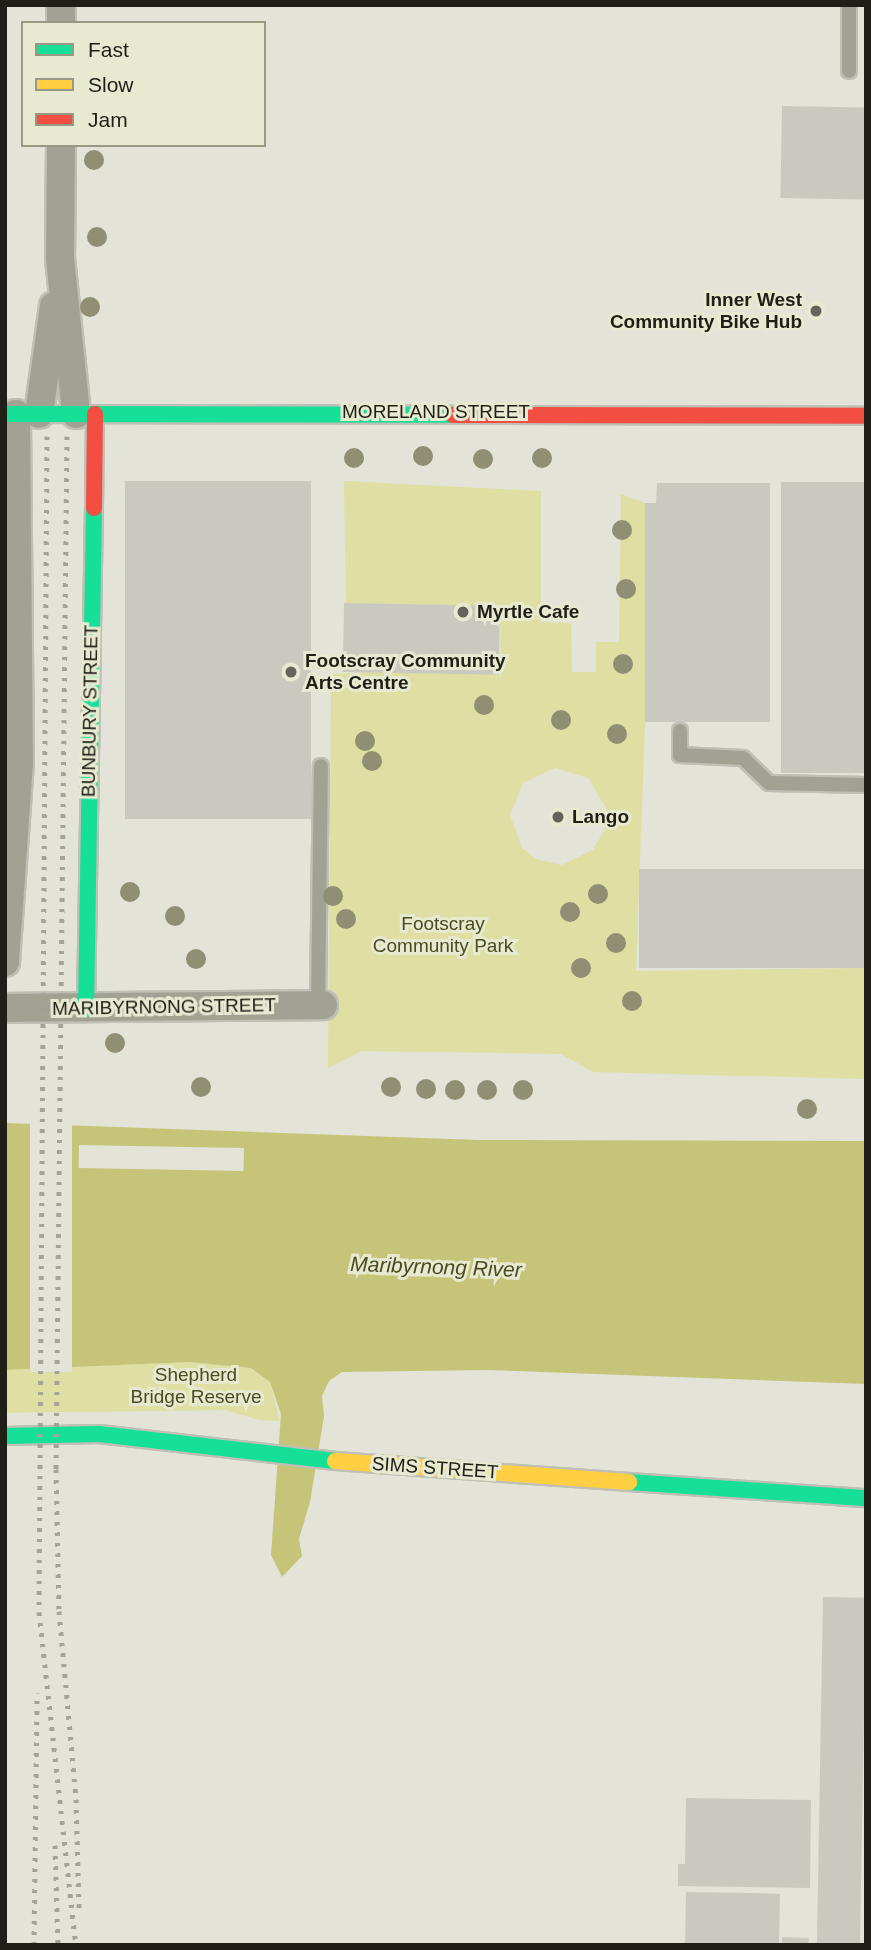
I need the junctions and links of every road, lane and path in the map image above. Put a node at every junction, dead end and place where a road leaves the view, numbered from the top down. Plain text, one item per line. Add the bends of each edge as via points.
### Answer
1 (849, 5) edge
2 (849, 71) dead end
3 (61, 147) edge
4 (60, 258) junction
5 (20, 414) edge
6 (85, 414) junction
7 (866, 416) edge
8 (11, 635) edge
9 (680, 730) dead end
10 (321, 766) dead end
11 (866, 785) edge
12 (5, 961) edge
13 (320, 1005) joint
14 (5, 1008) edge
15 (86, 1009) junction
16 (5, 1436) edge
17 (866, 1498) edge

1 - 2 lane
3 - 4 street, BUNBURY STREET
4 - 5 street, BUNBURY STREET
4 - 6 street, BUNBURY STREET
5 - 6 street, MORELAND STREET
5 - 8 street, BUNBURY STREET
6 - 7 street, MORELAND STREET
6 - 15 street, BUNBURY STREET
8 - 12 street, BUNBURY STREET via 19,764
9 - 11 lane via 680,755 743,758 769,783
10 - 13 lane
13 - 15 street, MARIBYRNONG STREET
14 - 15 street, MARIBYRNONG STREET
16 - 17 street, SIMS STREET via 99,1434 328,1461

